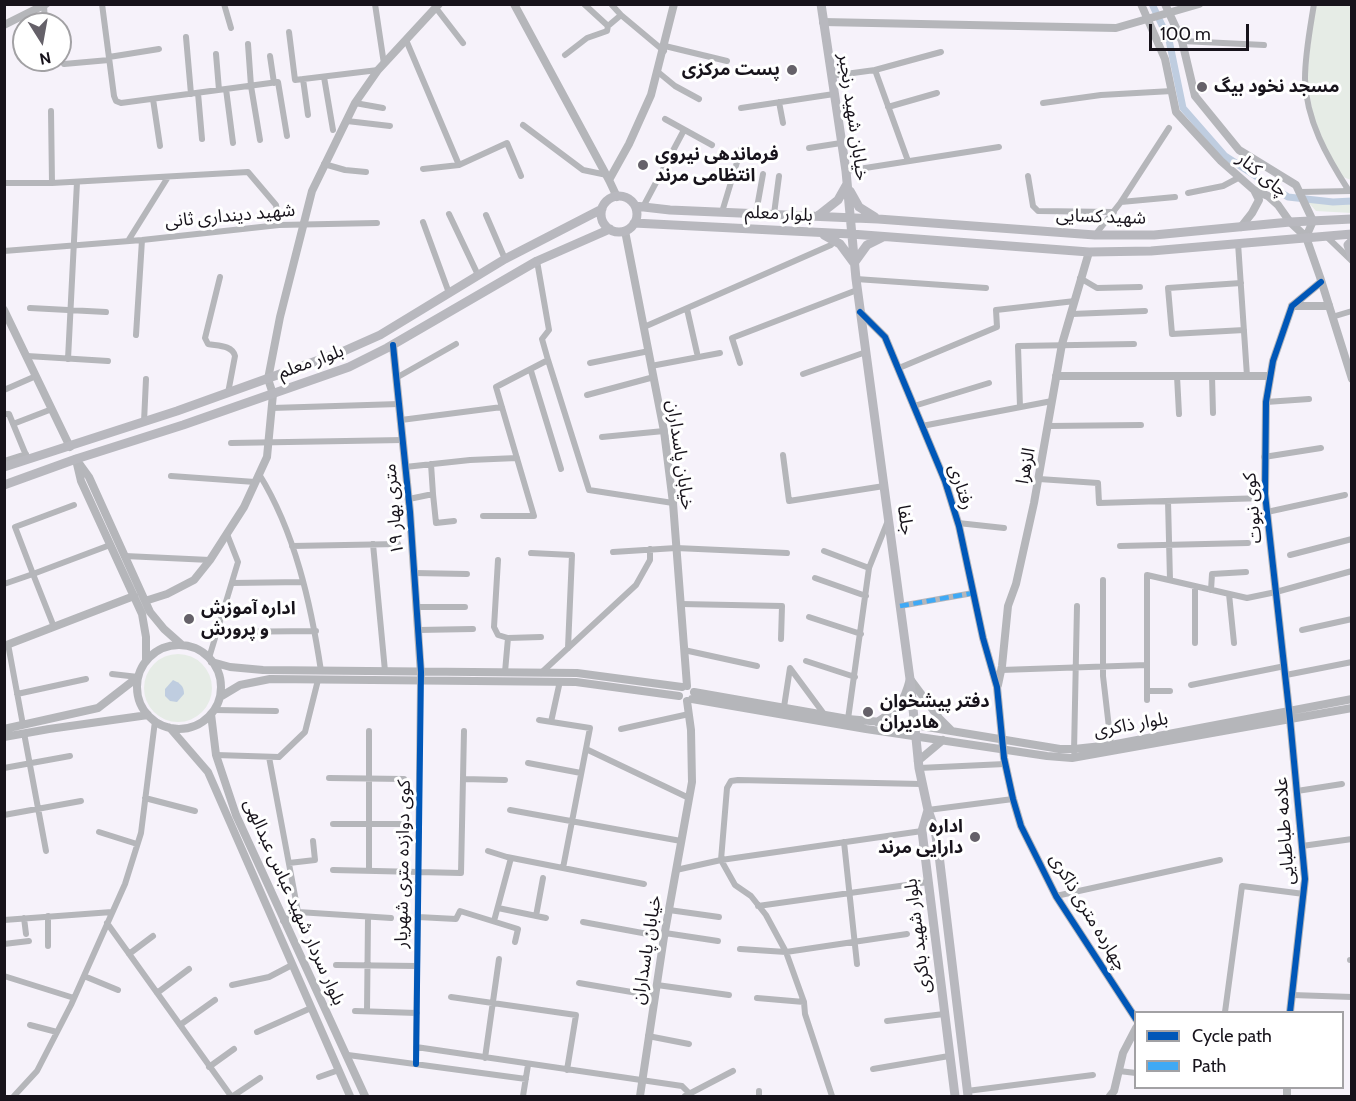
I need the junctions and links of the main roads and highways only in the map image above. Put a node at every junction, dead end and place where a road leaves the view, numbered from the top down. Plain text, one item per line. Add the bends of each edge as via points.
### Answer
1 (821, 4) edge
2 (45, 5) edge
3 (29, 9) edge
4 (4, 25) edge
5 (847, 184) junction
6 (639, 206) junction
7 (602, 209) junction
8 (818, 216) junction
9 (849, 217) junction
10 (878, 219) junction
11 (1352, 219) edge
12 (936, 222) junction
13 (634, 223) junction
14 (610, 229) junction
15 (819, 232) junction
16 (851, 234) junction
17 (1352, 234) edge
18 (885, 236) junction
19 (1306, 237) junction
20 (933, 240) junction
21 (1352, 241) edge
22 (1352, 259) edge
23 (854, 263) junction
24 (1348, 358) edge
25 (1352, 379) edge
26 (70, 447) junction
27 (76, 459) junction
28 (4, 467) edge
29 (4, 485) edge
30 (928, 810) junction
31 (967, 1094) edge
32 (955, 1096) edge

1 - 5 main road, خیابان شهید رنجبر
2 - 3 main road
3 - 4 main road
5 - 8 main road via 837,200
5 - 9 main road, خیابان شهید رنجبر
5 - 10 main road via 859,207
6 - 7 main road via 616,197 609,199
6 - 8 main road, بلوار معلم
6 - 13 main road
7 - 14 main road via 603,221
7 - 26 main road, بلوار معلم via 505,259 380,335 345,351
8 - 9 main road, بلوار معلم
9 - 10 main road, شهید کسایی
9 - 16 main road, خیابان شهید رنجبر
10 - 12 main road, شهید کسایی
11 - 12 main road, شهید کسایی via 1154,235 1095,235
12 - 20 main road via 928,230
13 - 14 main road via 625,231
13 - 15 main road, بلوار معلم
14 - 27 main road, بلوار معلم via 537,261 349,367
15 - 16 main road, بلوار معلم
15 - 23 main road via 840,244
16 - 18 main road, شهید کسایی
16 - 23 main road, جلفا
17 - 19 main road, شهید کسایی
18 - 20 main road, شهید کسایی
18 - 23 main road via 867,245
19 - 20 main road, شهید کسایی via 1151,251 1089,252
19 - 24 main road
21 - 22 main road via 1348,245
23 - 30 main road, جلفا via 921,784
24 - 25 main road
26 - 27 main road
26 - 28 main road, بلوار معلم
27 - 29 main road, بلوار معلم
30 - 31 main road, بلوار شهید باکری via 939,855
30 - 32 main road, بلوار شهید باکری via 922,831

